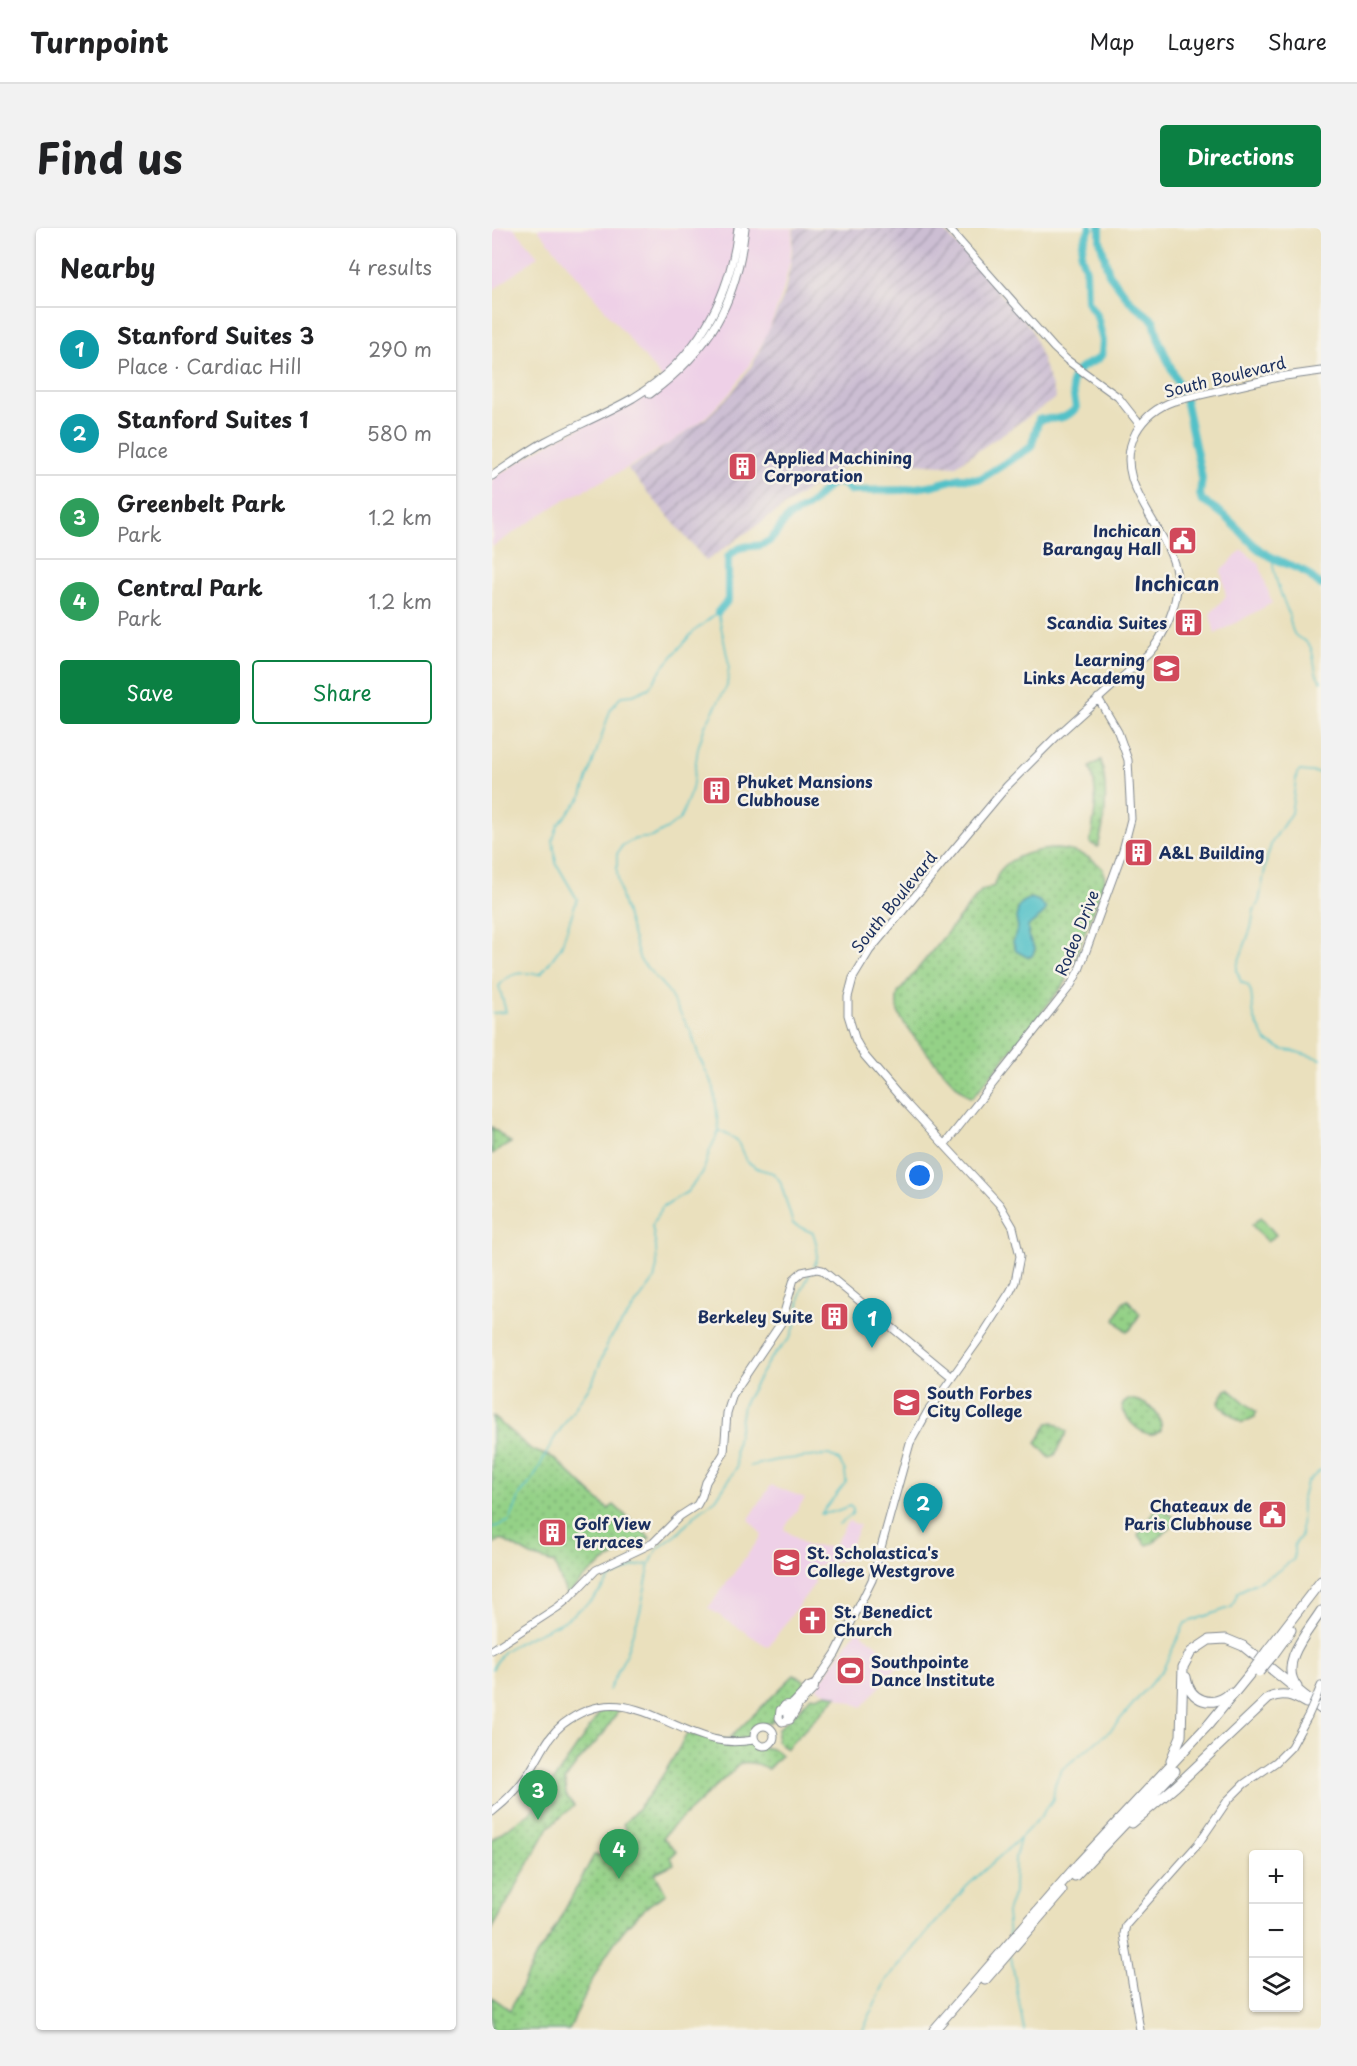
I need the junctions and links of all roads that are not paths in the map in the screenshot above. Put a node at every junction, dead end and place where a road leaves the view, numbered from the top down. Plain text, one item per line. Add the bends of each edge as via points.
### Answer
1 (738, 228) edge
2 (745, 228) edge
3 (948, 228) edge
4 (1321, 371) edge
5 (650, 394) dead end
6 (1140, 425) junction
7 (492, 476) edge
8 (1098, 698) junction
9 (945, 1144) junction
10 (952, 1377) junction
11 (1321, 1581) edge
12 (1321, 1591) edge
13 (1321, 1611) edge
14 (492, 1650) edge
15 (1270, 1653) junction
16 (1256, 1672) junction
17 (1321, 1686) edge
18 (1310, 1700) junction
19 (796, 1705) junction
20 (1321, 1709) edge
21 (1321, 1715) edge
22 (784, 1717) junction
23 (768, 1727) junction
24 (774, 1734) junction
25 (754, 1740) junction
26 (1151, 1786) junction
27 (492, 1812) edge
28 (1098, 1847) junction
29 (1000, 1957) junction
30 (934, 2030) edge
31 (942, 2030) edge
32 (1140, 2030) edge

1 - 7 street via 723,291 685,357 632,398 545,442
2 - 5 street via 737,276 714,326 690,361
3 - 6 street via 1054,348 1118,397
4 - 6 street, South Boulevard via 1278,376 1174,401 1154,411
6 - 8 street, South Boulevard via 1130,450 1131,476 1173,564 1177,577 1174,605 1152,650
8 - 9 street, Rodeo Drive via 1118,732 1128,760 1131,819 1123,850 1071,985
8 - 9 street, South Boulevard via 1007,786 852,978 848,1015 858,1046
9 - 10 street, South Boulevard via 1007,1214 1020,1256 1010,1292
10 - 14 street via 822,1270 800,1274 791,1285 781,1323 733,1394 727,1413 724,1453 697,1505 653,1543 596,1570 558,1607
10 - 19 street, South Boulevard via 910,1443 872,1580 836,1653
11 - 15 highway
12 - 15 highway
13 - 18 highway via 1290,1664 1293,1681
15 - 16 highway, bridge
16 - 18 highway via 1216,1701 1199,1699 1186,1681 1188,1664 1200,1649 1228,1644
16 - 26 highway
16 - 28 highway via 1198,1746
17 - 18 street
18 - 20 highway
18 - 21 highway
18 - 26 highway via 1239,1643 1221,1638 1204,1642 1191,1652 1183,1667 1178,1748
18 - 28 highway via 1284,1694 1264,1701 1176,1786
18 - 32 street, bridge via 1308,1716 1291,1747 1228,1800 1198,1844 1126,1925 1124,1934
19 - 22 street, South Boulevard via 793,1718 788,1721
19 - 22 street, South Boulevard via 785,1705 780,1710
22 - 23 street, South Boulevard
22 - 24 street, South Boulevard
23 - 24 street
23 - 25 street via 758,1728
24 - 25 street via 767,1746
25 - 27 street via 715,1740 637,1708 613,1705 592,1709 557,1730 544,1744 525,1779
26 - 28 highway
28 - 29 highway
29 - 30 highway
29 - 31 highway

